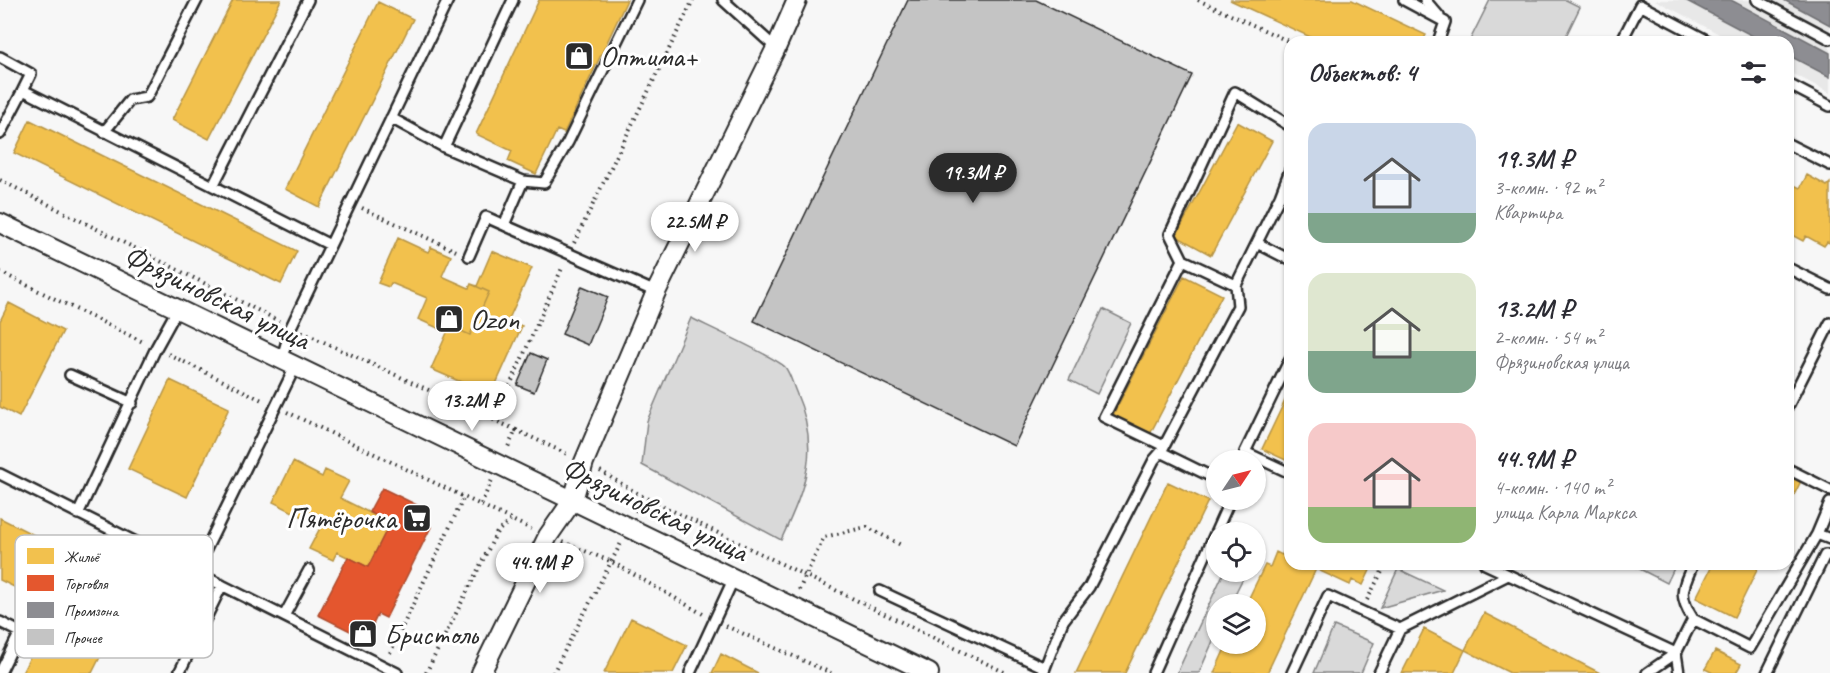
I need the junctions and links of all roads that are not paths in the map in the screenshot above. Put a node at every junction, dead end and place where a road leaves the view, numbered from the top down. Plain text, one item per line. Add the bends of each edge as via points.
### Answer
1 (197, 0) edge
2 (308, 0) edge
3 (448, 0) edge
4 (513, 0) edge
5 (637, 0) edge
6 (723, 0) edge
7 (796, 0) edge
8 (1404, 0) edge
9 (1425, 0) edge
10 (1757, 0) edge
11 (1445, 22) junction
12 (1440, 36) edge
13 (1624, 36) edge
14 (1699, 36) edge
15 (1830, 39) edge
16 (776, 48) junction
17 (0, 57) edge
18 (1794, 87) edge
19 (23, 90) junction
20 (1830, 106) edge
21 (391, 118) junction
22 (1284, 122) edge
23 (104, 132) junction
24 (0, 134) edge
25 (444, 147) junction
26 (1794, 147) edge
27 (1830, 165) edge
28 (523, 182) junction
29 (213, 186) junction
30 (1284, 186) edge
31 (1280, 196) junction
32 (1284, 198) edge
33 (504, 225) junction
34 (2, 228) edge
35 (1257, 243) junction
36 (330, 245) junction
37 (469, 256) road end
38 (1284, 257) edge
39 (1183, 260) junction
40 (1794, 271) edge
41 (1236, 285) junction
42 (1830, 289) edge
43 (656, 292) junction
44 (177, 310) junction
45 (1830, 323) edge
46 (288, 364) junction
47 (1284, 371) edge
48 (70, 375) dead end
49 (1794, 394) edge
50 (132, 403) junction
51 (1163, 449) junction
52 (1284, 470) edge
53 (1794, 472) edge
54 (1206, 473) edge
55 (0, 474) edge
56 (1830, 490) edge
57 (573, 500) junction
58 (1830, 503) edge
59 (1226, 510) edge
60 (78, 514) junction
61 (1817, 534) junction
62 (120, 535) edge
63 (213, 536) edge
64 (1830, 540) edge
65 (1830, 555) edge
66 (309, 570) dead end
67 (1498, 570) edge
68 (1690, 570) edge
69 (1508, 575) junction
70 (733, 580) junction
71 (213, 581) edge
72 (222, 585) junction
73 (880, 591) dead end
74 (213, 603) edge
75 (284, 616) junction
76 (1693, 620) junction
77 (0, 622) edge
78 (1400, 629) junction
79 (15, 630) edge
80 (15, 642) edge
81 (1676, 653) junction
82 (186, 658) edge
83 (1043, 670) edge
84 (0, 673) edge
85 (179, 673) edge
86 (397, 673) edge
87 (481, 673) edge
88 (690, 673) edge
89 (928, 673) edge
90 (1153, 673) edge
91 (1292, 673) edge
92 (1379, 673) edge
93 (1647, 673) edge
94 (1679, 673) edge
95 (1767, 673) edge

1 - 23 lane via 147,97 130,100
2 - 29 lane
3 - 21 lane
4 - 25 lane
5 - 28 lane via 544,183
6 - 16 lane
7 - 16 street
8 - 11 lane
9 - 11 lane
10 - 15 lane
11 - 12 lane
13 - 14 lane via 1640,5
16 - 43 street
17 - 19 lane via 31,74
18 - 20 lane
19 - 23 lane
19 - 24 lane
21 - 25 lane
21 - 36 lane
22 - 39 lane via 1235,92 1170,234
23 - 29 lane
25 - 28 lane
26 - 27 lane
28 - 33 lane
29 - 36 lane
30 - 31 lane
31 - 32 lane
31 - 35 lane
33 - 37 lane via 486,217
33 - 43 lane
34 - 44 street, Фрязиновская улица
35 - 38 lane
35 - 41 lane
36 - 46 lane via 291,327
39 - 41 lane
39 - 51 lane via 1104,417
40 - 42 lane
41 - 51 lane via 1238,306
43 - 57 street via 584,462
44 - 46 street, Фрязиновская улица
44 - 50 lane
45 - 49 lane
46 - 57 street, Фрязиновская улица
46 - 63 lane via 277,408
47 - 52 lane via 1245,452
48 - 50 lane
50 - 60 lane
51 - 54 lane
51 - 83 lane via 1089,587 1064,621
53 - 56 lane
55 - 60 lane
57 - 70 street, Фрязиновская улица
57 - 87 street via 548,536
58 - 61 lane
59 - 90 lane
60 - 62 lane
61 - 64 lane
61 - 76 lane via 1750,648
65 - 95 lane via 1825,555
66 - 75 lane
67 - 69 lane
68 - 76 lane via 1682,589 1683,603
69 - 78 lane
69 - 81 lane
70 - 88 lane
70 - 89 street, Фрязиновская улица
71 - 72 lane
72 - 74 lane
72 - 75 lane
73 - 83 lane
75 - 86 lane
76 - 81 lane
77 - 79 lane
78 - 91 lane via 1328,596
78 - 92 lane
80 - 84 lane
81 - 93 lane
81 - 94 lane
82 - 85 lane

